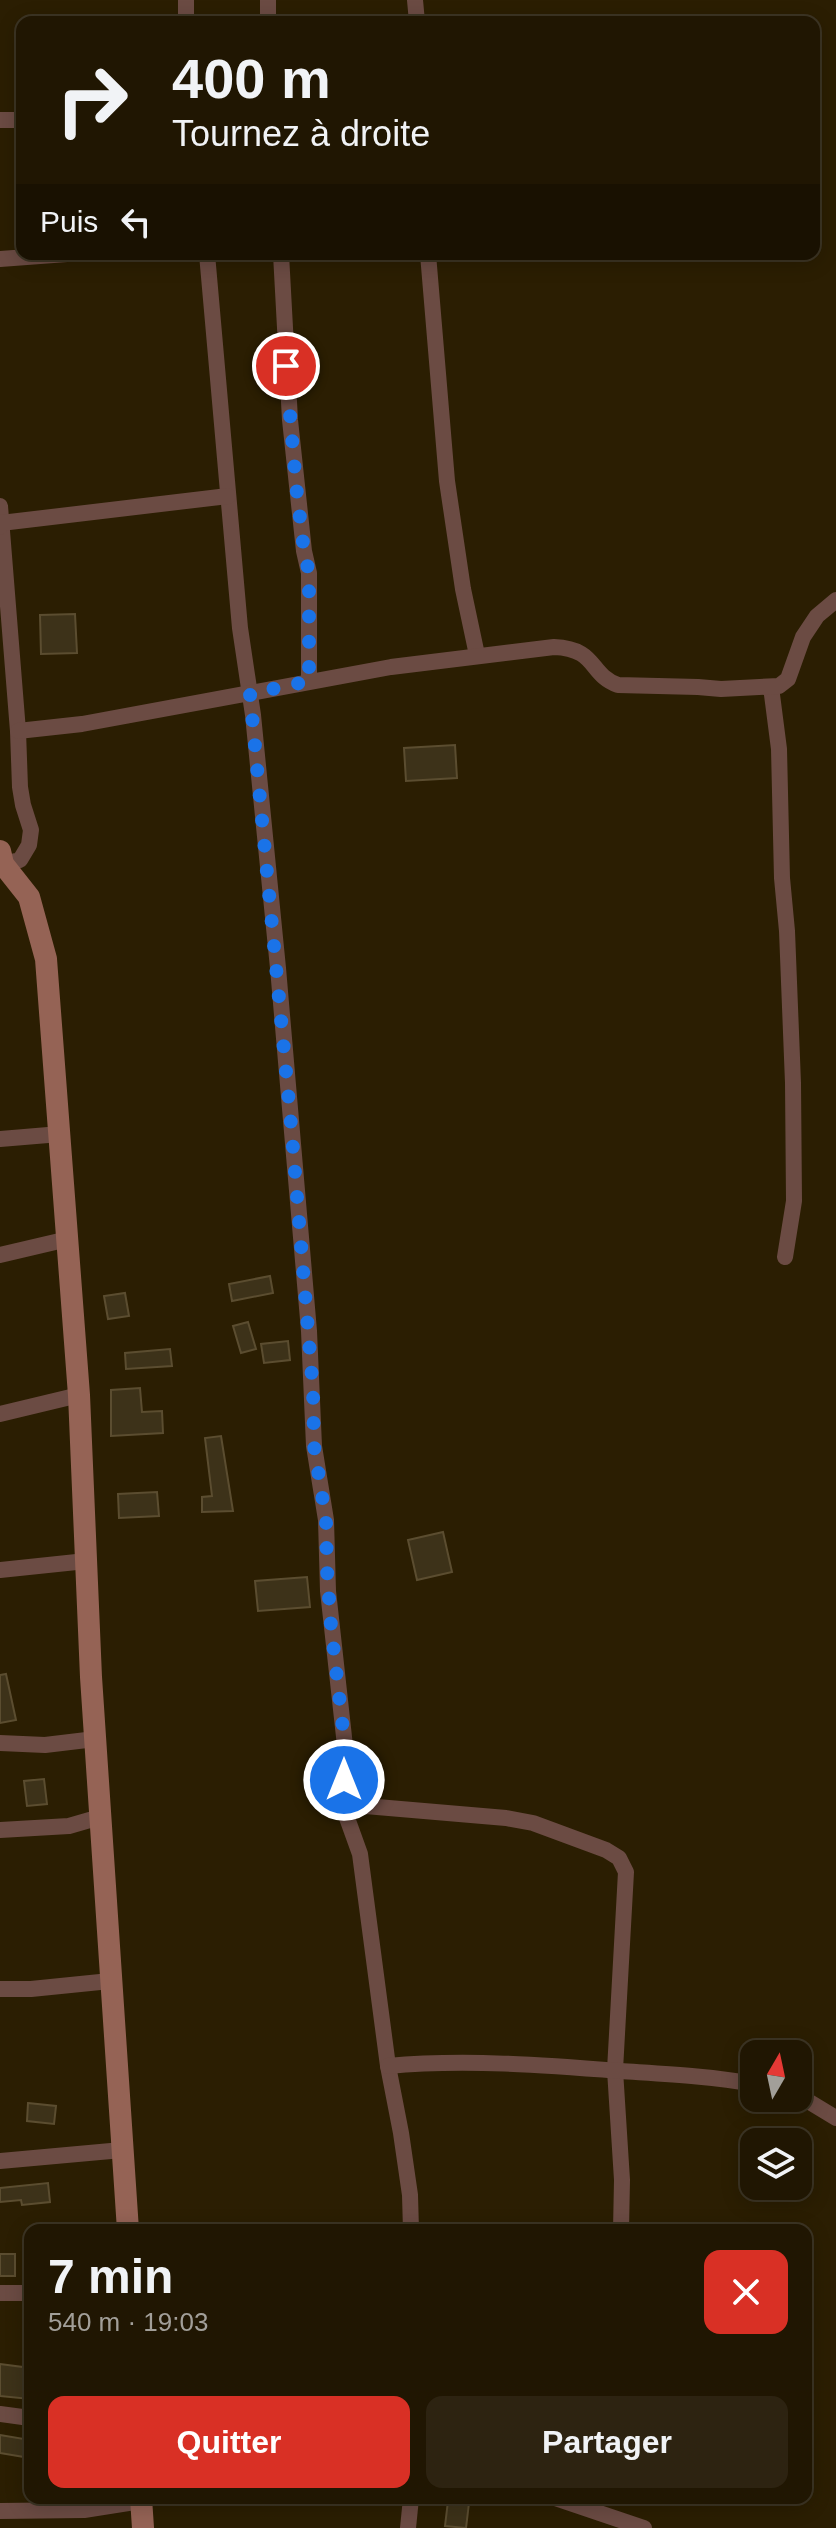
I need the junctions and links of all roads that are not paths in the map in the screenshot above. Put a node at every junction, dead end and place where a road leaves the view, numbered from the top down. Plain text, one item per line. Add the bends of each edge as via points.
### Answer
1 (208, 260) edge
2 (281, 260) edge
3 (429, 260) edge
4 (228, 496) junction
5 (0, 506) edge
6 (0, 525) edge
7 (836, 600) edge
8 (477, 655) junction
9 (309, 681) junction
10 (771, 687) junction
11 (250, 694) junction
12 (18, 731) junction
13 (2, 858) edge
14 (60, 1134) junction
15 (0, 1139) edge
16 (68, 1239) junction
17 (0, 1255) edge
18 (785, 1257) dead end
19 (79, 1395) junction
20 (0, 1414) edge
21 (86, 1561) junction
22 (0, 1570) edge
23 (95, 1739) junction
24 (0, 1743) edge
25 (342, 1804) junction
26 (100, 1817) junction
27 (0, 1830) edge
28 (110, 1981) junction
29 (0, 1989) edge
30 (388, 2066) junction
31 (615, 2070) junction
32 (740, 2082) edge
33 (812, 2103) edge
34 (836, 2118) edge
35 (122, 2150) junction
36 (0, 2161) edge
37 (128, 2224) edge
38 (411, 2224) edge
39 (621, 2224) edge
40 (0, 2293) edge
41 (24, 2293) edge
42 (0, 2414) edge
43 (24, 2417) edge
44 (118, 2504) edge
45 (141, 2504) edge
46 (411, 2504) edge
47 (596, 2505) edge
48 (0, 2511) edge
49 (143, 2528) edge
50 (408, 2528) edge
51 (642, 2528) edge

1 - 4 street
2 - 9 street via 290,420 309,573
3 - 8 street via 447,481
4 - 6 street
4 - 11 street
5 - 6 street
6 - 12 street
7 - 10 street via 803,637 788,679
8 - 9 street
8 - 10 street via 576,649 618,685
9 - 11 street
10 - 18 street via 779,749 793,1083 794,1201
11 - 12 street
11 - 25 street via 291,1124 314,1446 326,1520 346,1755
12 - 13 street via 20,787 31,830 20,860
13 - 14 main road via 29,897 46,959
14 - 15 street
14 - 16 main road
16 - 17 street
16 - 19 main road
19 - 20 street
19 - 21 main road
21 - 22 street
21 - 23 main road
23 - 24 street
23 - 26 main road
25 - 30 street via 360,1854
25 - 31 street via 533,1823 619,1858 626,1872
26 - 27 street via 69,1826
26 - 28 main road
28 - 29 street
28 - 35 main road
30 - 31 street
30 - 38 street
31 - 32 street
31 - 39 street
33 - 34 street
35 - 36 street
35 - 37 main road
40 - 41 street
42 - 43 street
44 - 48 street
45 - 49 main road
46 - 50 street
47 - 51 street

